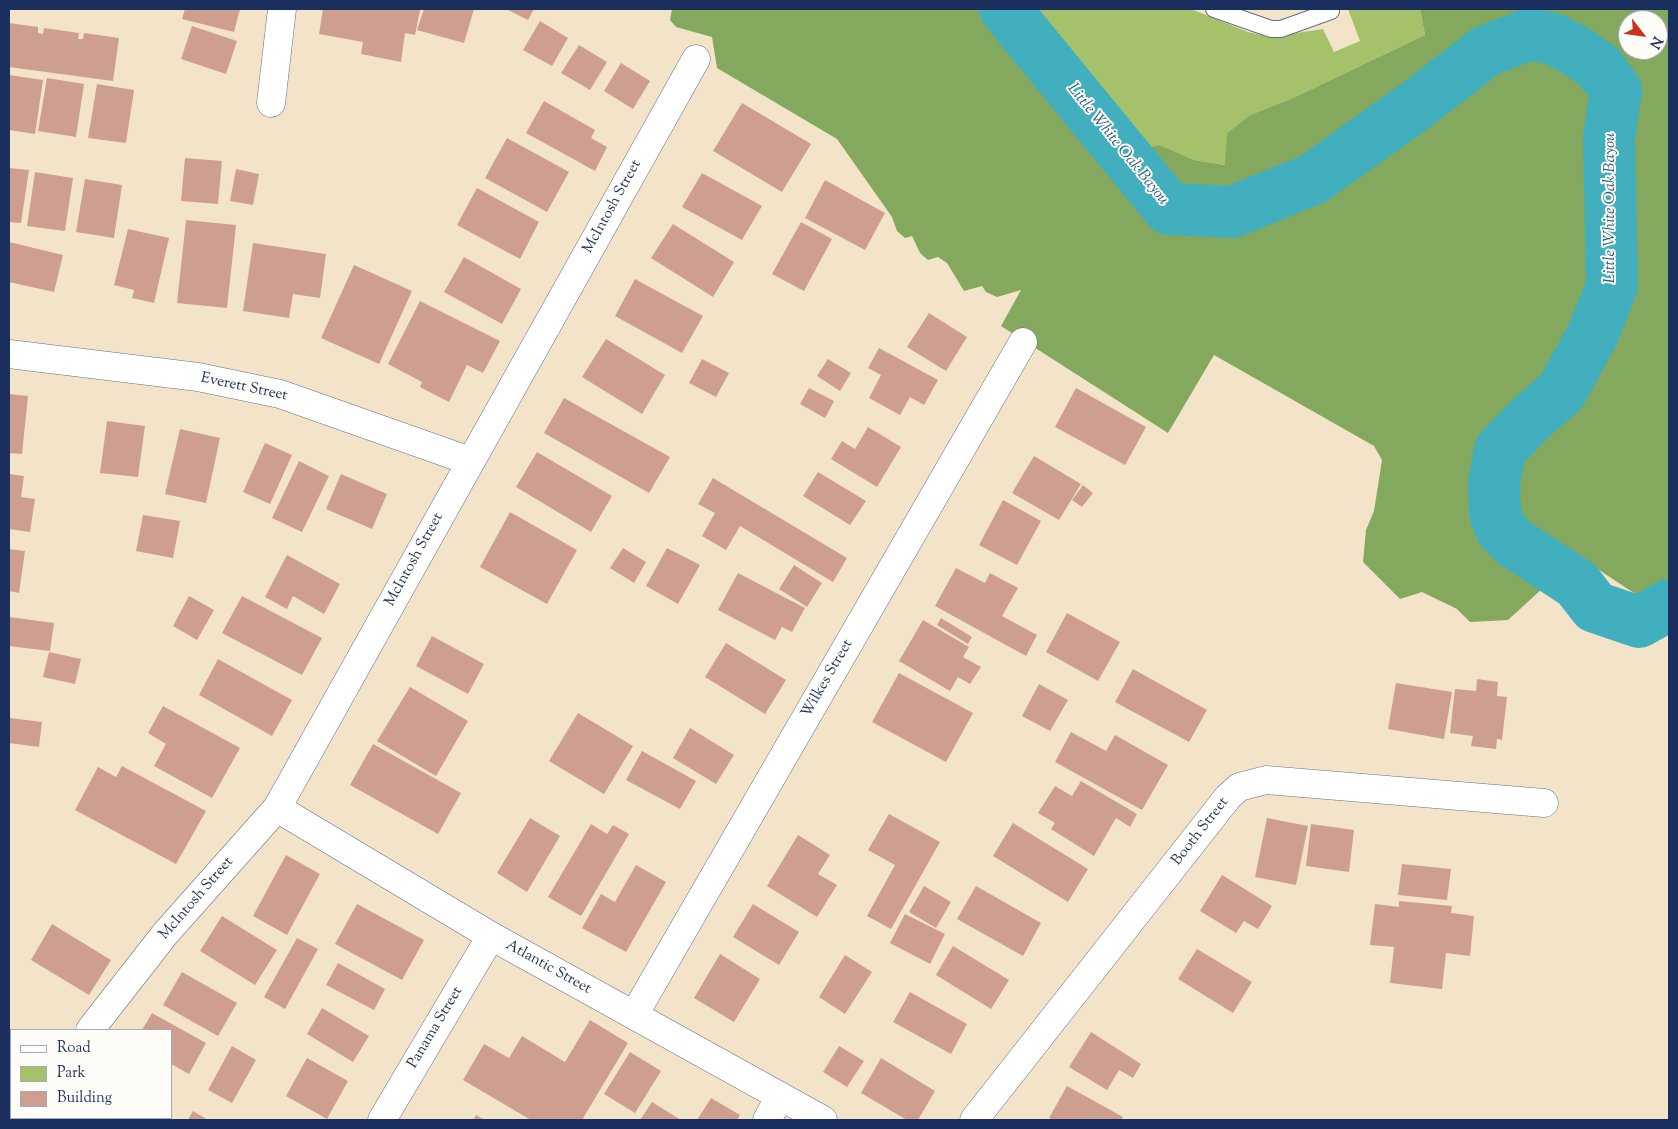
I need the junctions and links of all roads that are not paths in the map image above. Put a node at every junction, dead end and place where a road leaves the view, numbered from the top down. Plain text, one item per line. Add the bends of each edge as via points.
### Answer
1 (282, 9) edge
2 (1214, 9) edge
3 (1331, 11) dead end
4 (696, 59) dead end
5 (271, 103) dead end
6 (1023, 342) dead end
7 (9, 354) edge
8 (470, 461) junction
9 (1544, 803) dead end
10 (277, 808) junction
11 (491, 936) junction
12 (634, 1015) junction
13 (91, 1029) edge
14 (780, 1096) junction
15 (382, 1120) edge
16 (767, 1120) edge
17 (824, 1120) edge
18 (974, 1120) edge

1 - 5 street
2 - 3 lane via 1271,29
4 - 8 street, McIntosh Street
6 - 12 street, Wilkes Street
7 - 8 street, Everett Street via 198,377 280,394
8 - 10 street, McIntosh Street
9 - 18 street, Booth Street via 1266,780 1239,787 1222,804
10 - 11 street, Atlantic Street
10 - 13 street, McIntosh Street via 165,934
11 - 12 street, Atlantic Street
11 - 15 street, Panama Street
12 - 14 street, Atlantic Street
14 - 16 street
14 - 17 street, Atlantic Street

